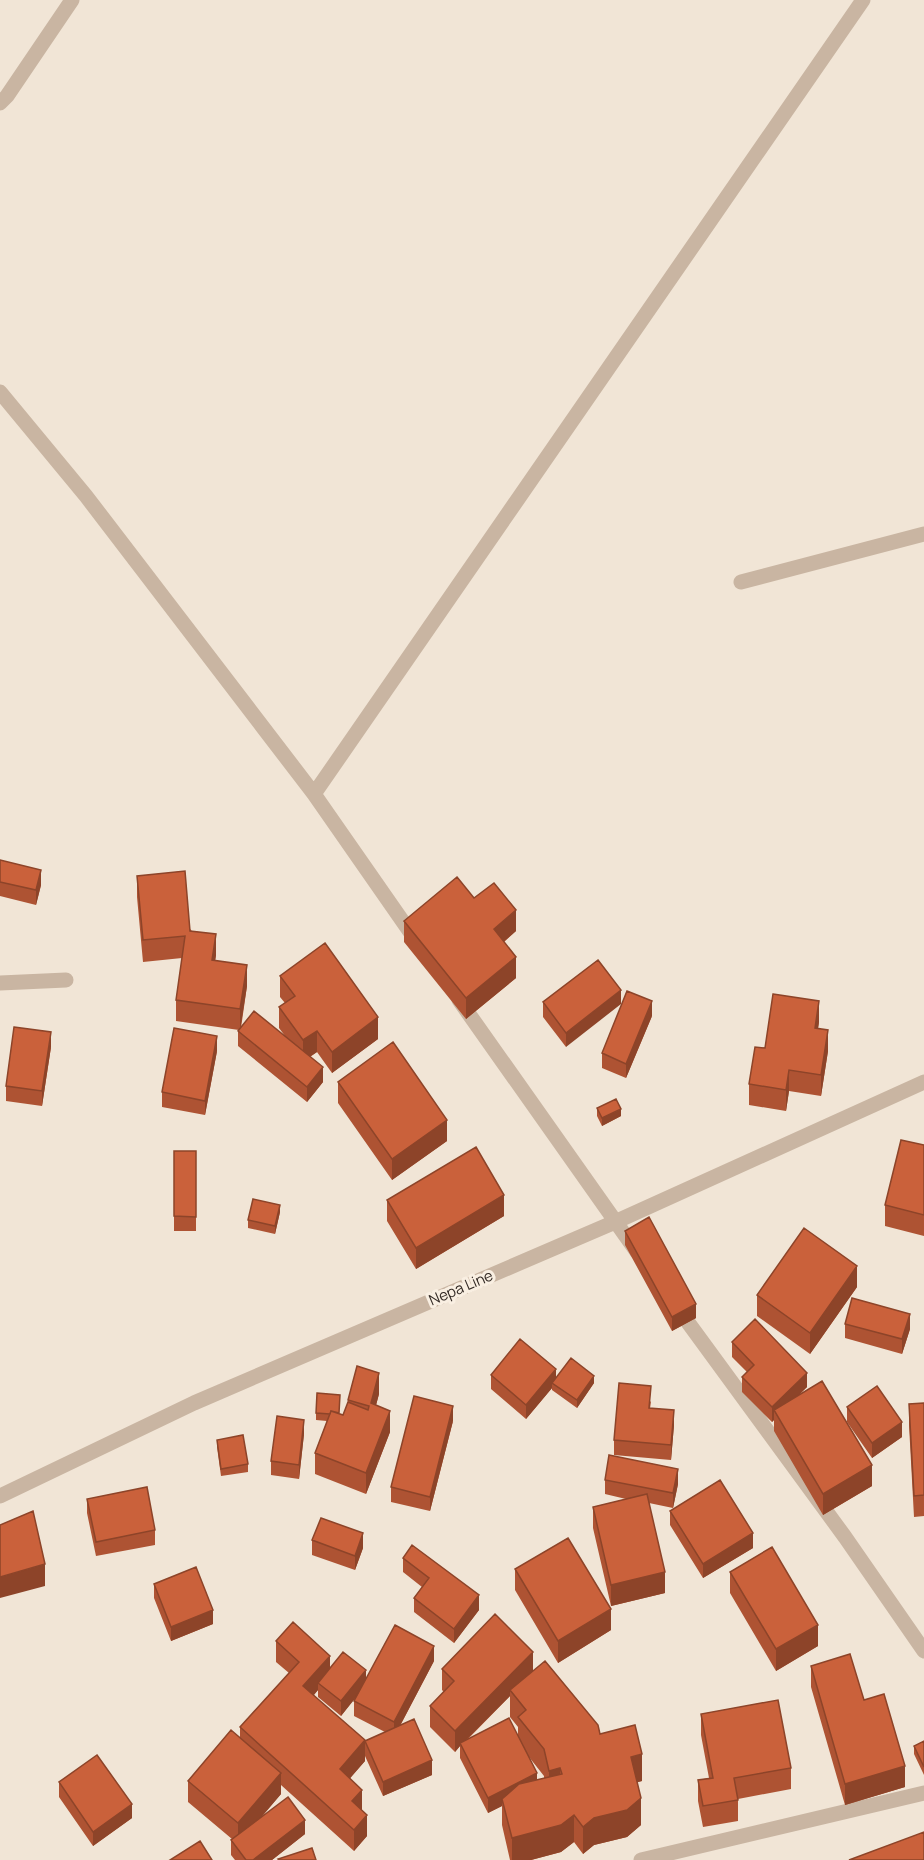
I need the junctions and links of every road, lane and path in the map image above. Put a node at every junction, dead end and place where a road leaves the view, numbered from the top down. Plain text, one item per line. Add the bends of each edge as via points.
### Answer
1 (72, 0) edge
2 (862, 0) edge
3 (0, 104) edge
4 (0, 392) edge
5 (924, 534) edge
6 (741, 582) dead end
7 (314, 794) junction
8 (424, 950) edge
9 (66, 980) dead end
10 (0, 983) edge
11 (451, 989) edge
12 (924, 1082) edge
13 (615, 1222) junction
14 (642, 1260) edge
15 (670, 1298) edge
16 (0, 1496) edge
17 (924, 1651) edge
18 (924, 1793) edge
19 (641, 1860) edge

1 - 3 street
2 - 7 street
4 - 7 street via 86,496
5 - 6 street
7 - 8 street
9 - 10 street
11 - 13 street
12 - 13 street, Nepa Line
13 - 14 street
13 - 16 street, Nepa Line via 194,1404
15 - 17 street
18 - 19 street

